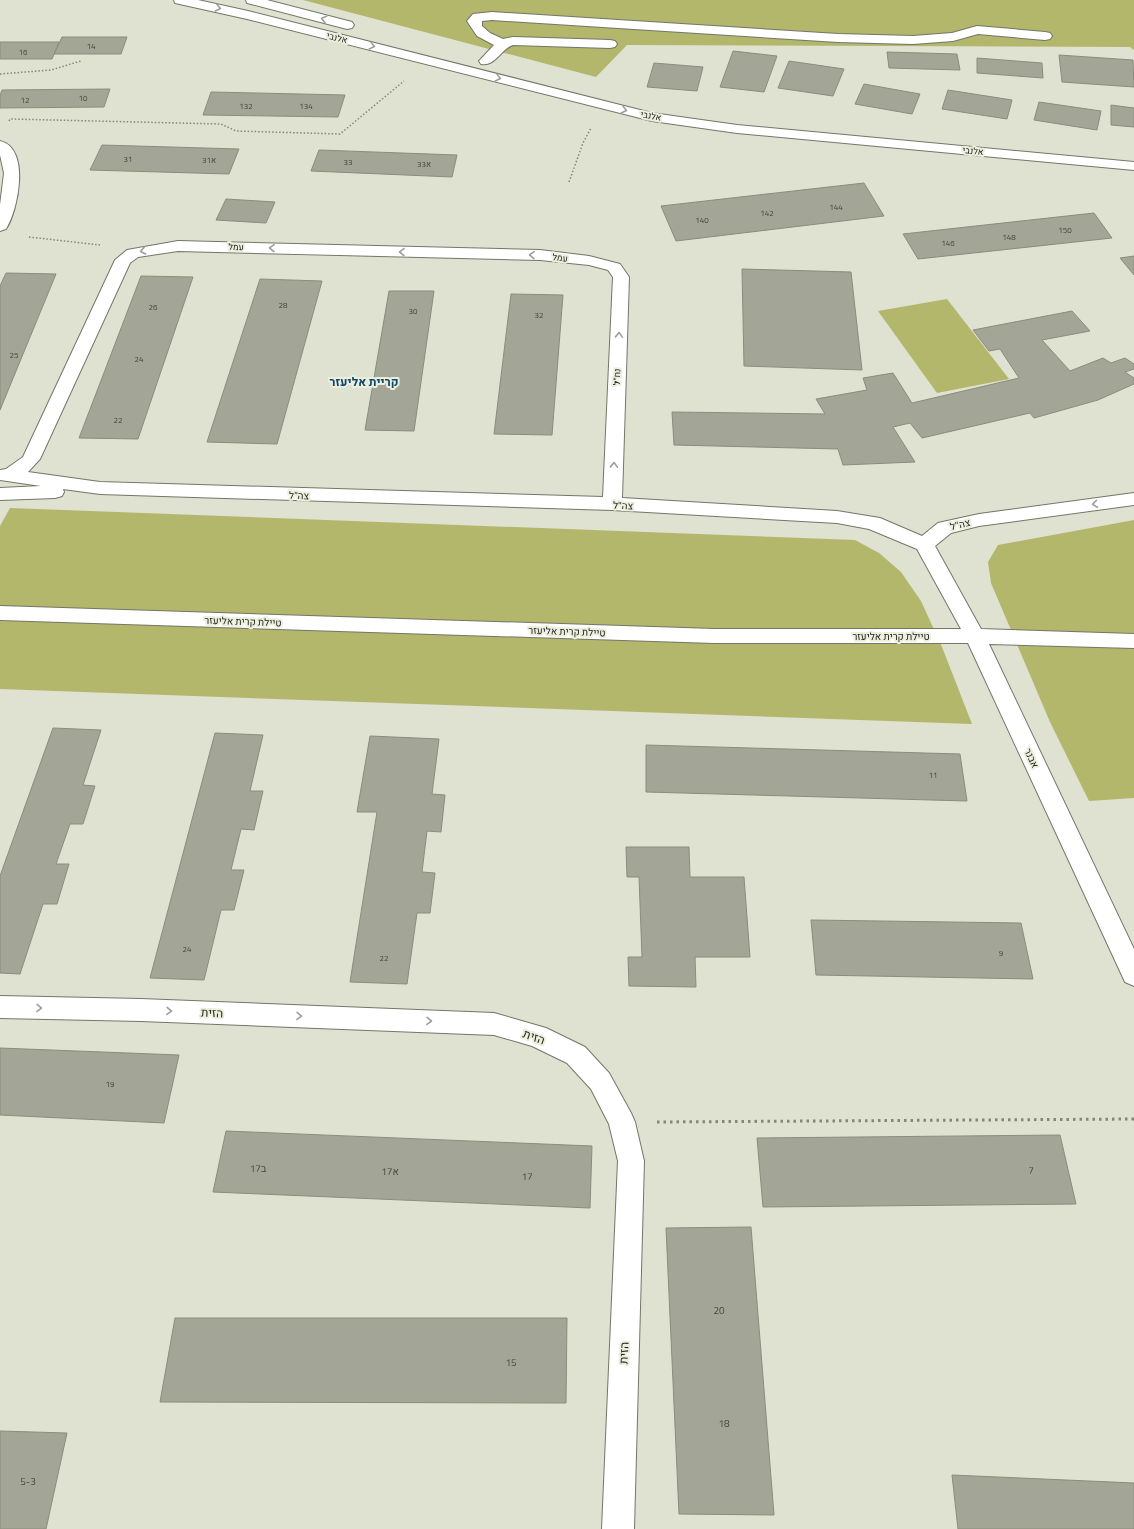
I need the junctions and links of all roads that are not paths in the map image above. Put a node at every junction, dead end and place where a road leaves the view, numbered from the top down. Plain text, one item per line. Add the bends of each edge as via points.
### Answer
1 (180, 0) edge
2 (252, 0) edge
3 (358, 28) dead end
4 (1045, 36) dead end
5 (502, 44) junction
6 (610, 44) dead end
7 (472, 57) dead end
8 (486, 61) junction
9 (501, 64) dead end
10 (692, 109) dead end
11 (970, 137) dead end
12 (0, 145) edge
13 (1134, 166) edge
14 (0, 226) edge
15 (599, 263) joint
16 (4, 475) edge
17 (100, 488) junction
18 (0, 494) edge
19 (1134, 499) edge
20 (612, 504) junction
21 (924, 544) junction
22 (0, 613) edge
23 (975, 636) junction
24 (1134, 641) edge
25 (1134, 975) edge
26 (0, 1007) edge
27 (618, 1529) edge

1 -> 13 street, אלנבי via 652,117 737,129
3 -> 2 street, אלנבי
4 - 5 street via 978,30 953,37 914,40 838,38 492,16 478,17 474,21 483,34
5 - 6 street via 513,41
5 - 8 street
7 - 8 street
8 - 9 street
10 - 11 street, אלנבי
12 - 14 street via 7,152 13,182 8,209
15 -> 16 street, עמל via 540,255 178,246 133,253 123,260 31,458 26,465
20 -> 15 street, נח"ל via 621,278 614,267
16 - 17 street, צה"ל
17 - 18 street, צה"ל
17 - 20 street, צה"ל
19 -> 21 street, צה"ל via 979,520 945,528
20 - 21 street, צה"ל via 838,517 873,523
21 - 23 street, אבנר
22 - 23 street, טיילת קרית אליעזר via 714,636
23 - 24 street, טיילת קרית אליעזר
23 - 25 street, אבנר
26 -> 27 street, הזית via 494,1024 537,1036 576,1055 600,1081 622,1122 630,1161

